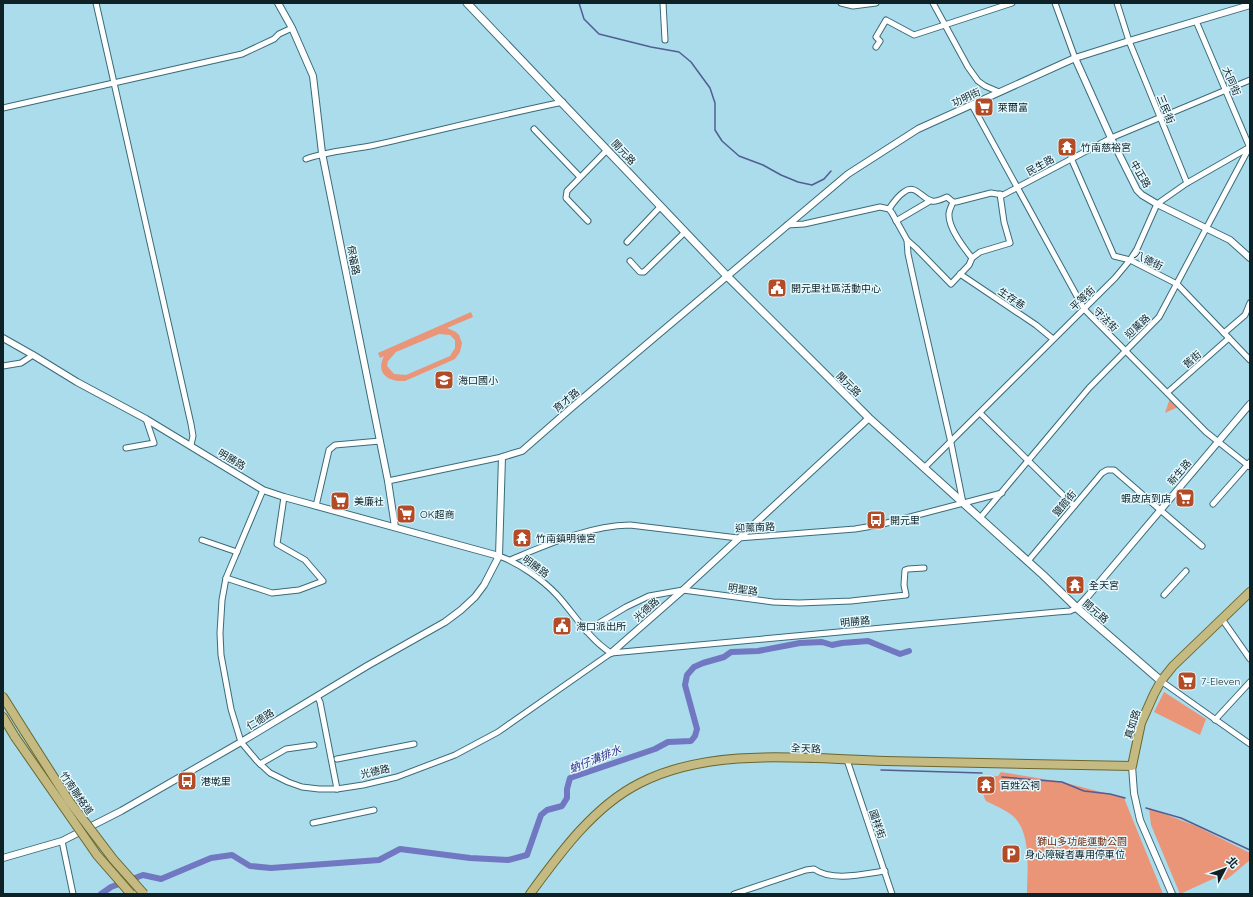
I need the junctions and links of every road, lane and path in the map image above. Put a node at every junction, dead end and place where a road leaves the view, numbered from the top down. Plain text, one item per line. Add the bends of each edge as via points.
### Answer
1 (96, 3) edge
2 (278, 3) edge
3 (467, 3) edge
4 (663, 3) edge
5 (842, 3) edge
6 (876, 3) edge
7 (933, 3) edge
8 (1012, 3) edge
9 (1056, 3) edge
10 (1117, 3) edge
11 (1249, 7) edge
12 (1196, 21) junction
13 (944, 25) junction
14 (292, 28) junction
15 (665, 40) dead end
16 (1129, 41) junction
17 (876, 47) dead end
18 (1075, 58) junction
19 (1250, 80) edge
20 (115, 84) junction
21 (1226, 90) junction
22 (999, 92) junction
23 (563, 102) junction
24 (972, 105) junction
25 (3, 108) edge
26 (1159, 117) junction
27 (534, 128) dead end
28 (1110, 138) junction
29 (1250, 148) edge
30 (608, 150) junction
31 (322, 153) junction
32 (1071, 158) junction
33 (306, 159) dead end
34 (580, 177) junction
35 (1187, 183) junction
36 (1017, 188) junction
37 (1000, 194) junction
38 (930, 201) junction
39 (953, 202) junction
40 (1157, 204) junction
41 (661, 206) junction
42 (889, 209) junction
43 (588, 221) dead end
44 (896, 221) junction
45 (787, 225) junction
46 (1206, 228) junction
47 (685, 232) junction
48 (907, 240) junction
49 (627, 242) dead end
50 (972, 258) junction
51 (1250, 258) edge
52 (1130, 260) junction
53 (630, 261) dead end
54 (960, 274) junction
55 (727, 276) junction
56 (1176, 284) junction
57 (1250, 303) edge
58 (1084, 309) junction
59 (1224, 333) junction
60 (3, 338) edge
61 (1229, 338) junction
62 (1053, 339) junction
63 (1125, 350) junction
64 (33, 355) junction
65 (1250, 360) edge
66 (3, 366) edge
67 (1168, 392) junction
68 (1250, 404) edge
69 (980, 413) junction
70 (869, 418) junction
71 (146, 419) junction
72 (380, 441) junction
73 (951, 442) junction
74 (1219, 442) junction
75 (190, 446) junction
76 (126, 448) dead end
77 (502, 457) junction
78 (1028, 461) junction
79 (1249, 465) edge
80 (924, 468) junction
81 (388, 481) junction
82 (263, 490) junction
83 (1002, 493) junction
84 (284, 497) junction
85 (964, 503) junction
86 (1213, 504) dead end
87 (316, 506) junction
88 (1074, 506) junction
89 (1160, 510) junction
90 (980, 518) junction
91 (395, 527) junction
92 (738, 538) junction
93 (202, 540) dead end
94 (1202, 546) dead end
95 (237, 552) junction
96 (499, 556) junction
97 (510, 560) junction
98 (1028, 561) junction
99 (924, 568) dead end
100 (1186, 571) dead end
101 (226, 578) junction
102 (683, 590) junction
103 (1250, 592) edge
104 (1164, 595) dead end
105 (1077, 608) junction
106 (1222, 619) junction
107 (586, 630) junction
108 (611, 653) junction
109 (1250, 659) edge
110 (1161, 681) junction
111 (1250, 682) edge
112 (317, 696) junction
113 (3, 697) edge
114 (3, 717) edge
115 (1215, 720) junction
116 (241, 742) junction
117 (414, 744) dead end
118 (1250, 744) edge
119 (314, 745) dead end
120 (337, 760) dead end
121 (847, 760) junction
122 (260, 764) junction
123 (1132, 766) junction
124 (337, 789) junction
125 (374, 810) dead end
126 (313, 823) dead end
127 (62, 841) junction
128 (3, 858) edge
129 (885, 871) junction
130 (73, 894) edge
131 (131, 894) edge
132 (144, 894) edge
133 (530, 894) edge
134 (734, 894) edge
135 (892, 894) edge
136 (1172, 894) edge

1 - 20 street
2 - 14 street, 保福路
3 - 23 main road, 開元路
4 - 15 street
5 - 6 street via 853,6
7 - 13 street
8 - 13 street
9 - 18 street, 中正路
10 - 16 street, 三民街
11 - 12 street, 功明街
12 - 16 street, 功明街
12 - 21 street, 大同街
13 - 17 street via 914,35 886,20 876,37 880,42
13 - 22 street via 978,81
14 - 20 street via 242,54
14 - 31 street, 保福路 via 313,76
16 - 18 street, 功明街
16 - 26 street, 三民街
18 - 22 street, 功明街
18 - 28 street, 中正路
19 - 21 street, 民生路
20 - 25 street
20 - 75 street via 193,436
21 - 26 street, 民生路
21 - 29 street, 大同街
22 - 24 street, 功明街
23 - 30 main road, 開元路
23 - 31 street via 372,145
24 - 36 street, 守法街
24 - 45 street, 功明街 via 918,130 868,160
26 - 28 street, 民生路
26 - 35 street, 三民街
27 - 34 street
28 - 32 street, 民生路
28 - 40 street, 中正路 via 1137,190 1142,196
29 - 35 street, 平等街
29 - 46 street, 迎薰路
30 - 34 street
30 - 41 main road, 開元路
31 - 33 street
31 - 72 street, 保福路
32 - 36 street, 民生路
32 - 52 street, 八德街 via 1114,256
34 - 43 street via 567,191 566,198
35 - 40 street, 平等街
36 - 37 street, 民生路
36 - 58 street, 守法街
37 - 39 street, 民生路 via 991,193
37 - 50 street via 1010,243 980,252
38 - 39 street, 民生路 via 947,197
38 - 42 street via 916,190 909,189 904,191
38 - 44 street
39 - 50 street via 949,213 950,222 959,242
40 - 46 street, 中正路
40 - 52 street, 平等街
41 - 47 main road, 開元路
41 - 49 street
42 - 44 street
42 - 45 street via 880,207 804,224
44 - 48 street
45 - 55 street, 功明街
46 - 51 street, 中正路 via 1230,240
46 - 56 street, 迎薰路
47 - 53 street via 644,272 640,272
47 - 55 main road, 開元路
48 - 54 street via 951,284
48 - 73 street via 908,254
50 - 54 street
52 - 56 street, 八德街
52 - 58 street, 平等街
54 - 62 street, 生存巷
55 - 70 main road, 開元路
55 - 77 street, 育才路 via 522,451
56 - 59 street, 八德街
56 - 63 street, 迎薰路 via 1159,317
57 - 59 street via 1245,315
58 - 62 street, 平等街
58 - 63 street, 守法街
59 - 61 street, 八德街
60 - 64 street, 明勝路
61 - 65 street, 八德街
61 - 67 street, 舊街
62 - 69 street, 平等街
63 - 67 street, 守法街
63 - 78 street, 迎薰路
64 - 66 street via 21,363
64 - 71 street, 明勝路
67 - 74 street, 守法街
68 - 74 street, 新生路
69 - 73 street, 平等街
69 - 78 street
70 - 80 main road, 開元路
70 - 92 street, 光德路
71 - 75 street, 明勝路
71 - 76 street via 154,442
72 - 81 street, 保福路
72 - 87 street via 335,446 329,450
73 - 80 street, 平等街
73 - 85 street
74 - 79 street, 守法街
74 - 89 street, 新生路
75 - 82 street, 明勝路
77 - 81 street, 育才路
77 - 96 street
78 - 83 street, 迎薰路
78 - 88 street
79 - 86 street
80 - 85 main road, 開元路
81 - 91 street, 保福路
82 - 84 street, 明勝路
82 - 95 street
83 - 85 street, 迎薰南路
83 - 90 street, 迎薰路
84 - 87 street, 明勝路
84 - 101 street via 277,544 306,560 323,581 299,590 272,593
85 - 90 main road, 開元路
85 - 92 street, 迎薰南路 via 855,529
87 - 91 street, 明勝路
88 - 89 street, 鹽館街 via 1102,473 1114,470
88 - 98 street, 鹽館街
89 - 94 street
89 - 105 street, 新生路
90 - 98 main road, 開元路
91 - 96 street, 明勝路
92 - 97 street, 迎薰南路 via 617,525 559,540
92 - 102 street, 光德路
93 - 95 street
95 - 101 street
96 - 97 street, 明勝路
96 - 112 street, 仁德路 via 484,586 461,610 445,622
97 - 107 street, 明勝路 via 556,594
98 - 105 main road, 開元路
99 - 102 street, 明聖路 via 905,570 906,595 851,601 773,602
100 - 104 street
101 - 116 street via 222,600 221,656 231,709
102 - 107 street, 明聖路 via 648,596
102 - 108 street, 光德路
103 - 106 main road, 真如路
105 - 108 street, 明勝路
105 - 110 main road, 開元路
106 - 109 street
106 - 110 main road, 真如路
107 - 108 street, 明勝路
108 - 124 street, 光德路 via 498,732 455,756 397,777
110 - 115 street, 開元路
110 - 123 main road, 真如路 via 1141,723
111 - 115 street
112 - 116 street, 仁德路
112 - 124 street
113 - 132 main road, 竹南聯絡道, bridge via 69,801 113,859
114 - 131 main road, 竹南聯絡道, bridge via 97,855
115 - 118 street, 開元路
116 - 122 street, 光德路
116 - 127 street, 仁德路 via 121,811
117 - 120 street
119 - 122 street via 286,749
121 - 123 main road, 全天路
121 - 129 street, 國祥街
121 - 133 main road, 全天路 via 796,757 714,760 666,772 639,783 616,798 586,824 565,847
122 - 124 street, 光德路 via 270,773 302,787 319,790
123 - 136 street, 真如路 via 1140,820
125 - 126 street
127 - 128 street, 仁德路
127 - 130 street
129 - 134 street via 843,876 819,873 814,869 806,870
129 - 135 street, 國祥街

